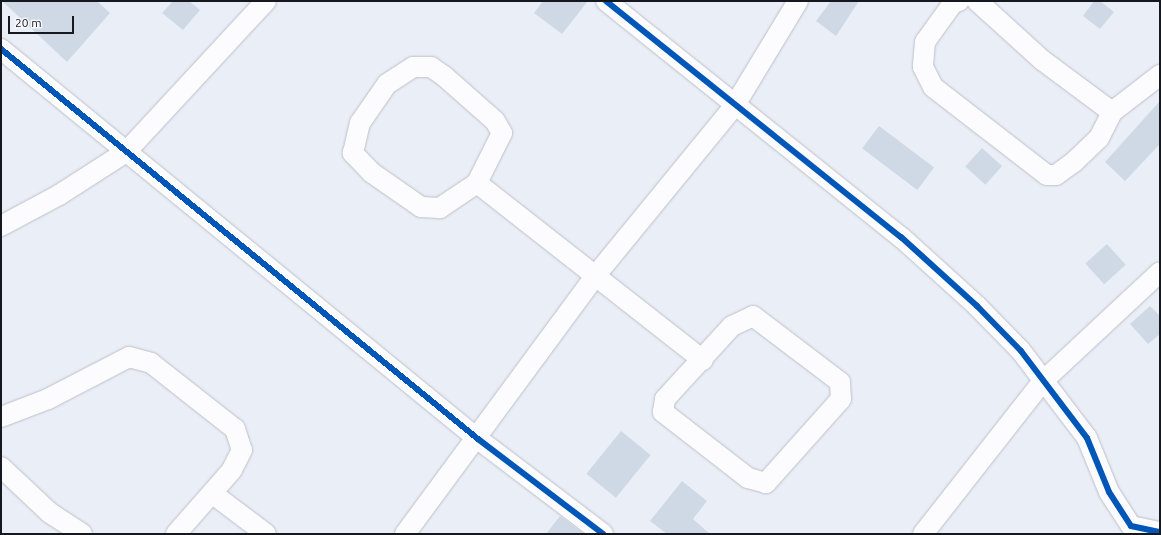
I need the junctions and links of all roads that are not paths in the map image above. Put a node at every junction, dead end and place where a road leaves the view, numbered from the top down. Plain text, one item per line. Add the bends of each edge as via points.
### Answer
1 (266, 1) edge
2 (606, 1) edge
3 (798, 1) edge
4 (959, 1) edge
5 (977, 1) edge
6 (1, 49) edge
7 (1160, 75) edge
8 (736, 105) junction
9 (1112, 112) junction
10 (126, 152) junction
11 (477, 183) junction
12 (1, 226) edge
13 (1160, 272) edge
14 (596, 275) junction
15 (703, 360) junction
16 (1042, 382) junction
17 (1, 417) edge
18 (478, 439) junction
19 (1, 467) edge
20 (213, 494) junction
21 (1128, 530) edge
22 (1160, 532) edge
23 (82, 534) edge
24 (176, 534) edge
25 (266, 534) edge
26 (405, 534) edge
27 (602, 534) edge
28 (923, 534) edge

1 - 10 street
2 - 8 street
3 - 8 street
4 - 9 street via 953,4 925,42 924,67 933,87 1047,175 1056,175 1099,138
5 - 9 street via 1042,60
6 - 10 street
7 - 9 street
8 - 14 street
8 - 16 street via 901,237 966,295 1021,351
10 - 12 street via 59,195
10 - 18 street
11 - 11 street via 440,208 421,207 372,173 353,153 360,123 387,84 413,67 431,67 495,121 502,133
11 - 14 street
13 - 16 street
14 - 15 street
14 - 18 street
15 - 15 street via 732,326 752,316 840,382 841,400 766,483 748,478 663,412 665,400
16 - 21 street via 1087,438
16 - 28 street
17 - 20 street via 48,399 129,358 151,363 235,429 242,450
18 - 26 street
18 - 27 street
19 - 23 street via 50,513
20 - 24 street
20 - 25 street
21 - 22 street

